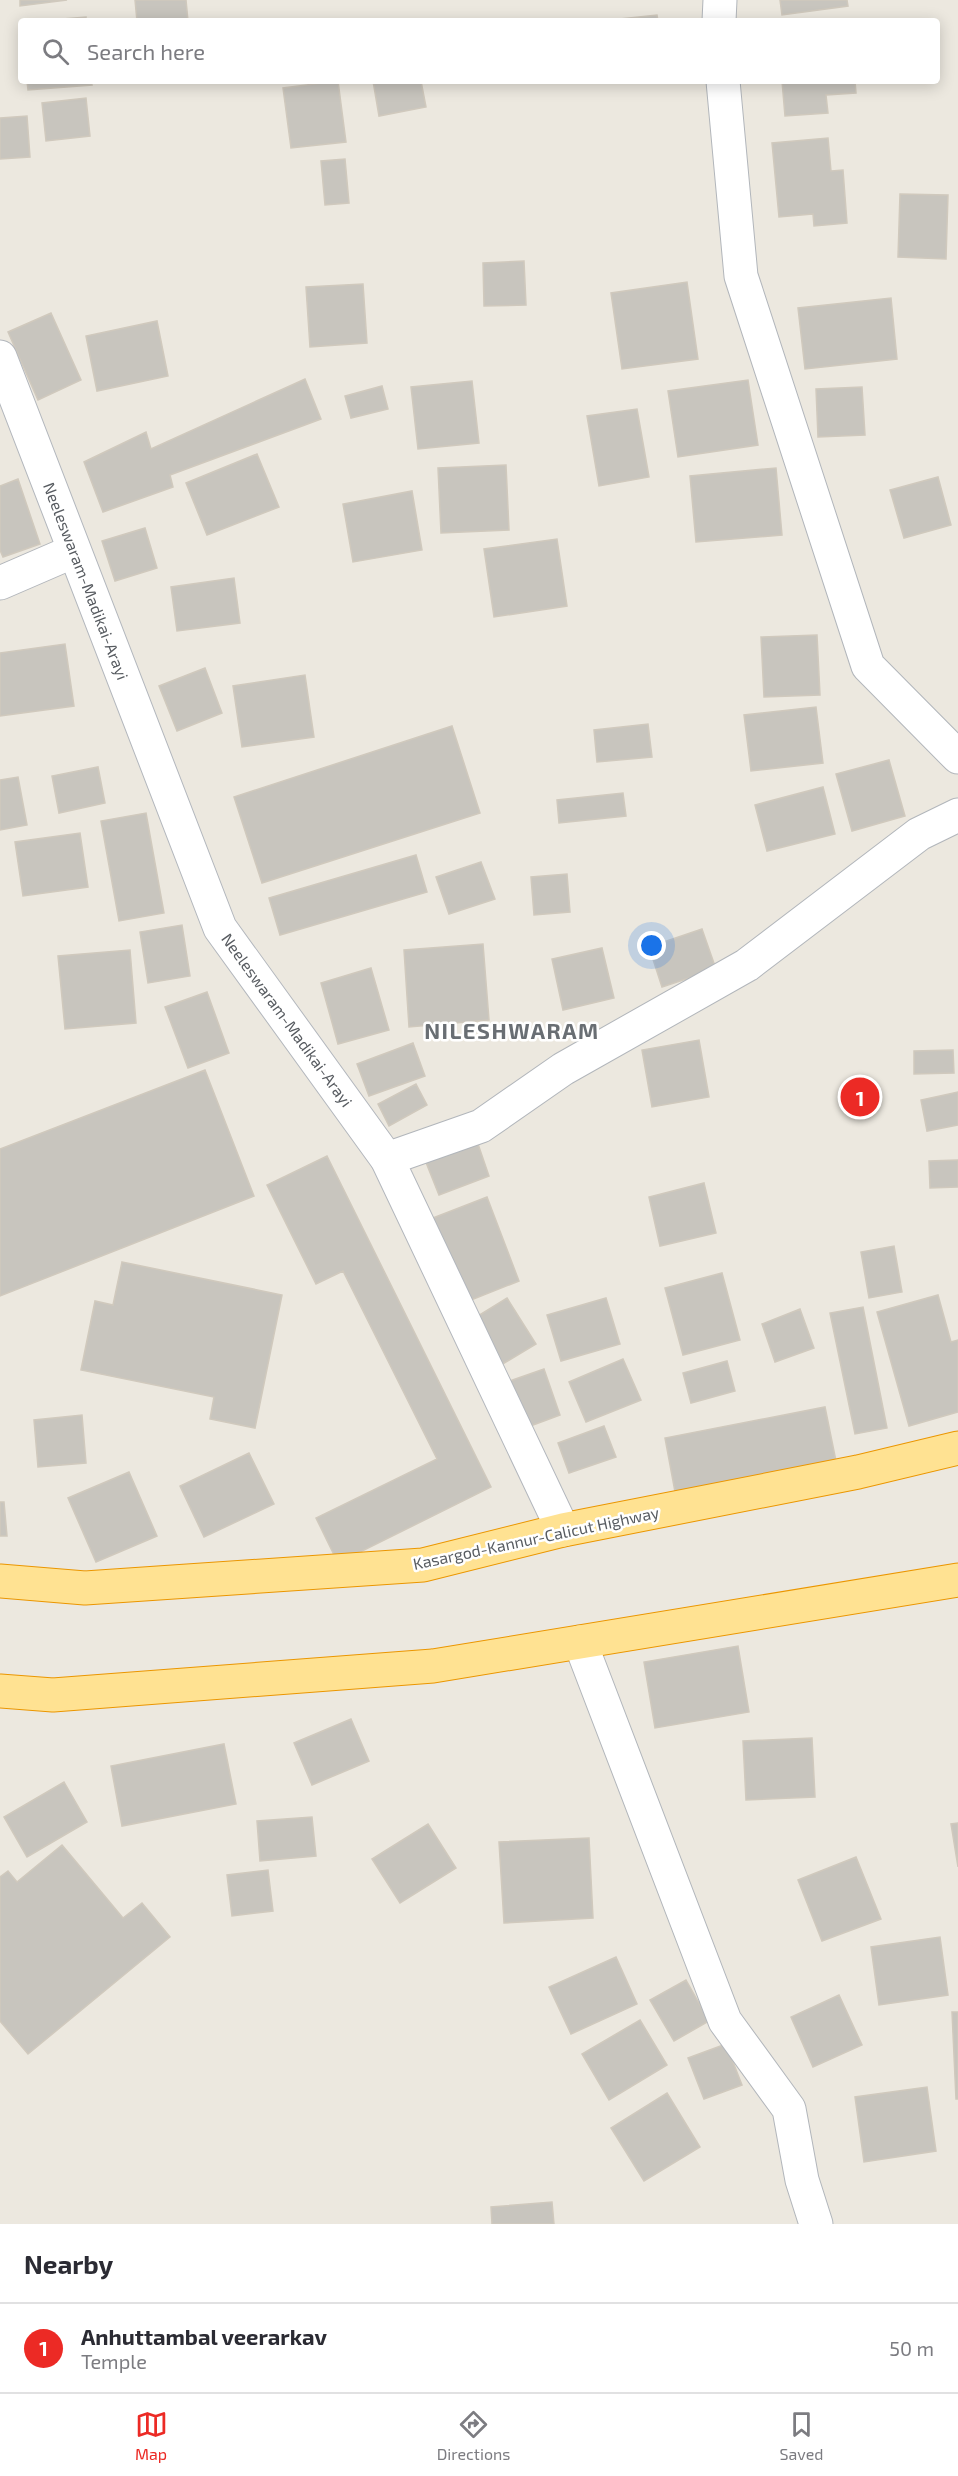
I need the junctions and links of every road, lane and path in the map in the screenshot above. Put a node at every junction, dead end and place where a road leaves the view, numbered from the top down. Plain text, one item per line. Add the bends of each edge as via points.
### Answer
1 (720, 0) edge
2 (719, 18) edge
3 (723, 84) edge
4 (0, 357) edge
5 (74, 551) junction
6 (0, 583) edge
7 (958, 757) edge
8 (958, 814) edge
9 (387, 1159) junction
10 (958, 1448) edge
11 (563, 1530) junction
12 (958, 1580) edge
13 (0, 1581) edge
14 (580, 1642) junction
15 (0, 1691) edge
16 (816, 2224) edge

1 - 2 street
3 - 7 street via 741,276 868,666
4 - 5 street, Neeleswaram-Madikai-Arayi
5 - 6 street
5 - 9 street, Neeleswaram-Madikai-Arayi via 220,928
8 - 9 street via 919,834 747,965 563,1069 481,1126
9 - 11 street, Neeleswaram-Madikai-Arayi
10 - 11 highway, Kasargod-Kannur-Calicut Highway via 858,1472
11 - 13 highway, Kasargod-Kannur-Calicut Highway via 423,1565 85,1588
12 - 14 highway
14 - 15 highway via 433,1666 53,1695
14 - 16 street via 725,2020 789,2109 802,2180

